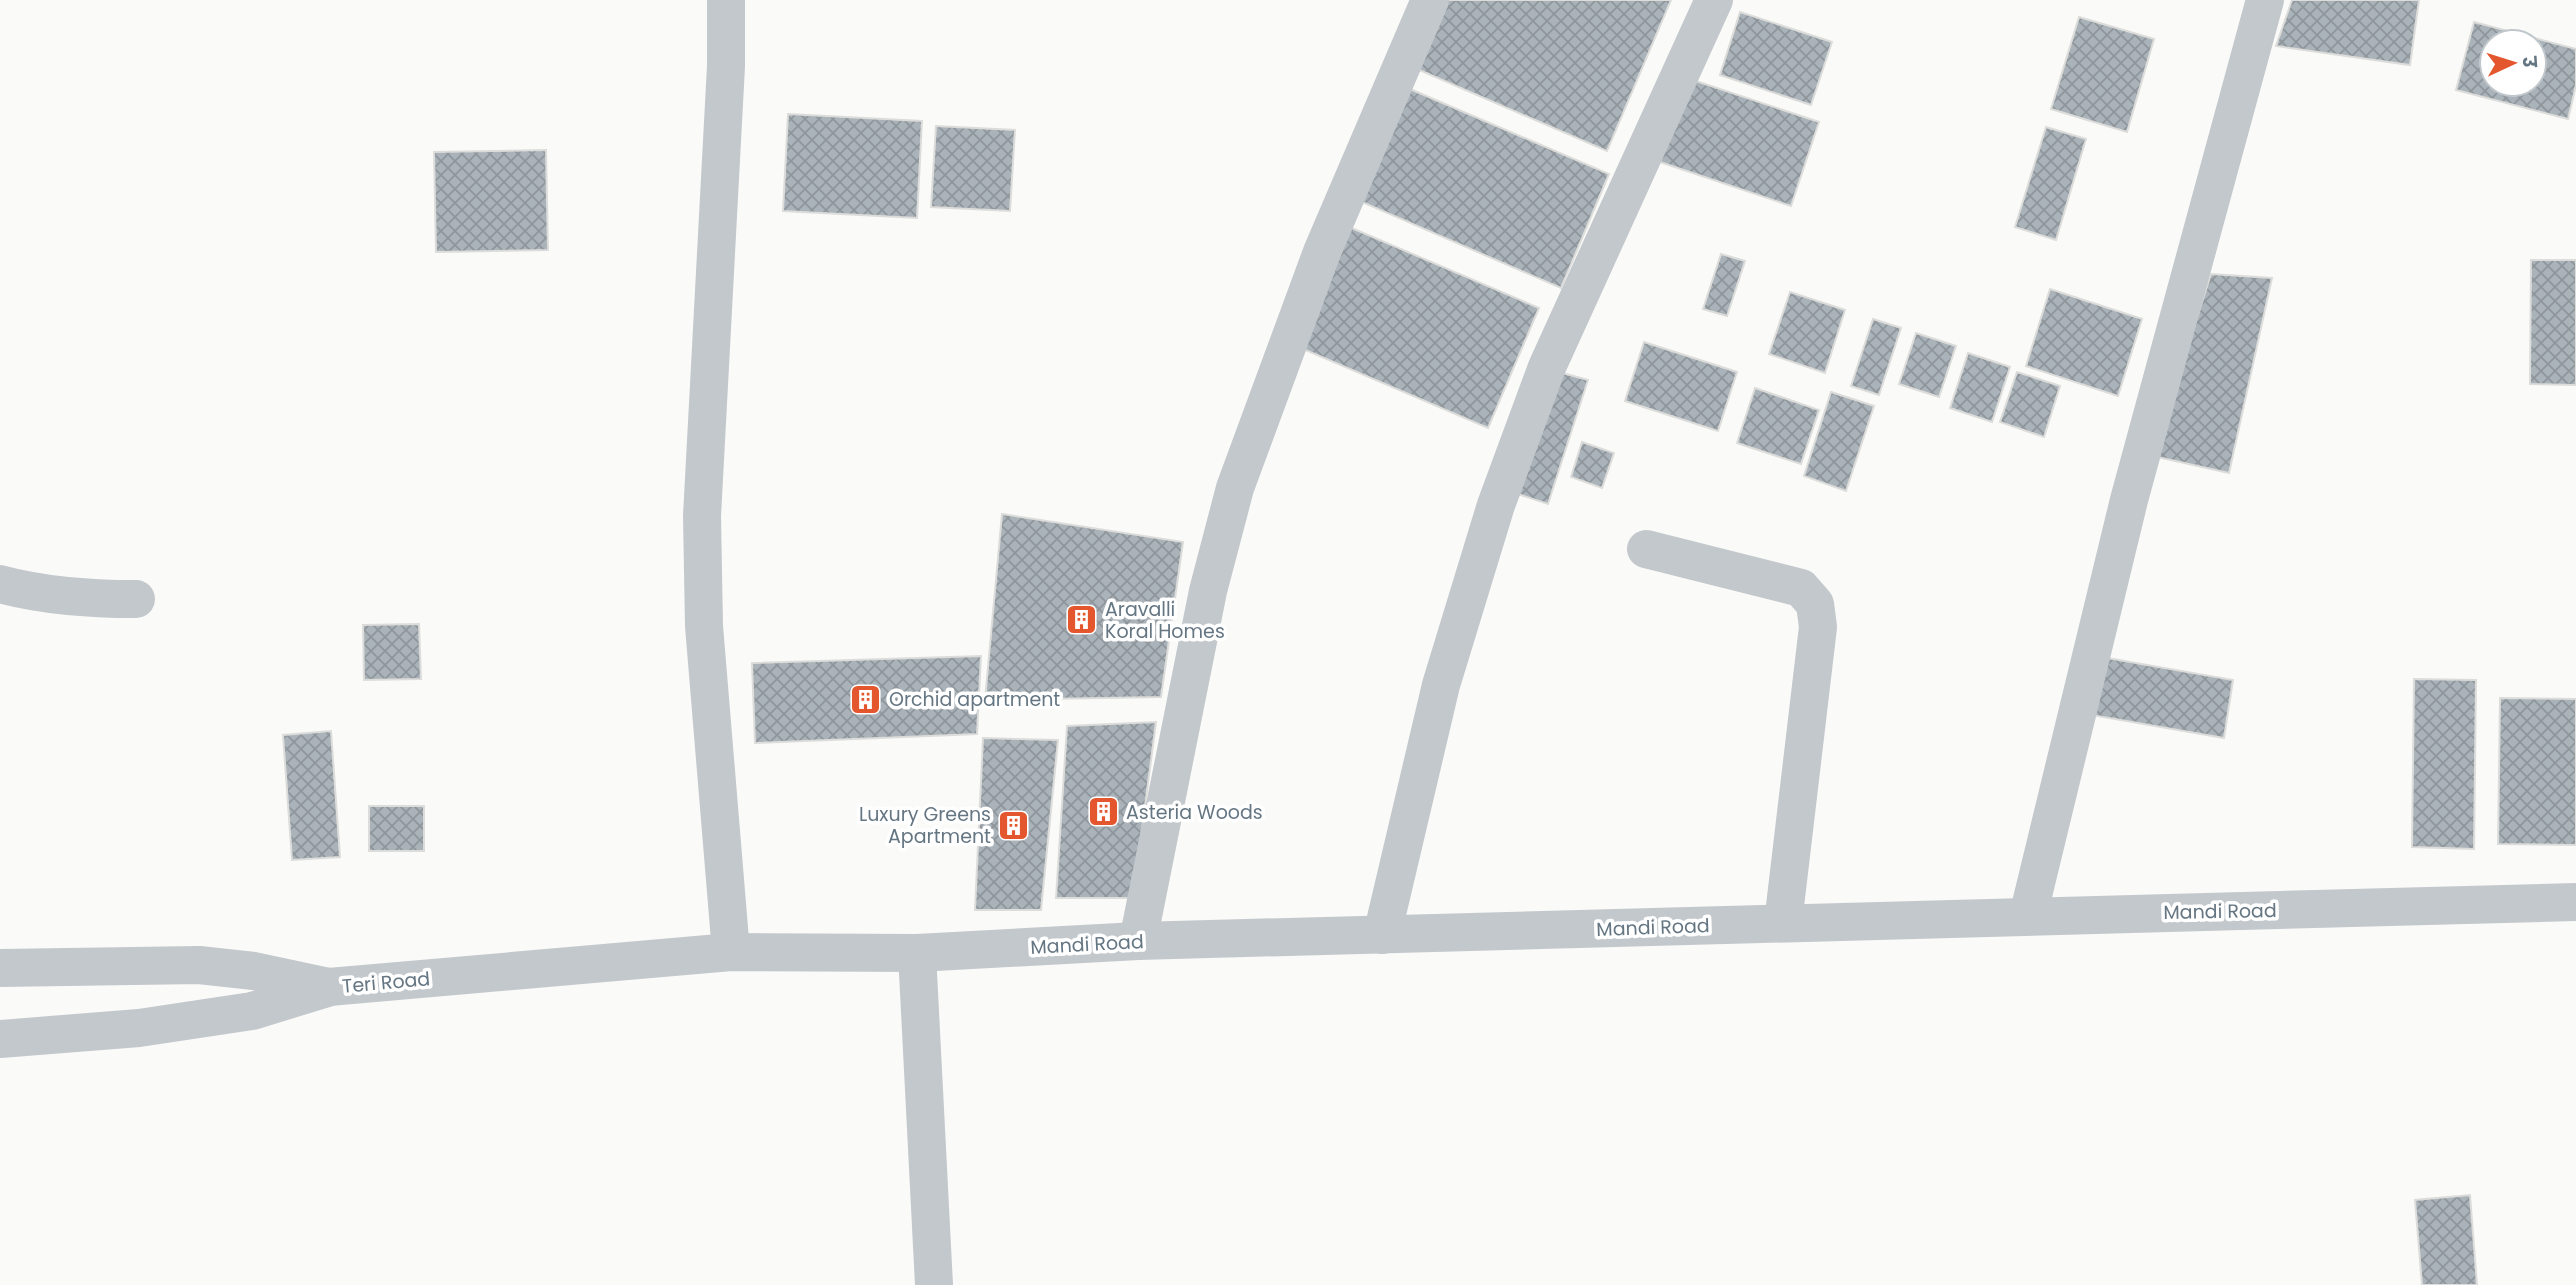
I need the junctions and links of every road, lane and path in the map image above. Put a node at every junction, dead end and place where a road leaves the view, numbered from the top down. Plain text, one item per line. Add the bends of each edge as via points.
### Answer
1 (726, 0) edge
2 (1430, 0) edge
3 (1714, 0) edge
4 (2265, 0) edge
5 (1646, 549) dead end
6 (0, 584) edge
7 (136, 599) dead end
8 (2576, 902) edge
9 (2028, 916) junction
10 (1783, 923) junction
11 (1382, 935) junction
12 (1138, 941) junction
13 (731, 951) junction
14 (917, 953) junction
15 (0, 968) edge
16 (329, 987) junction
17 (0, 1039) edge
18 (934, 1285) edge

1 - 13 street via 702,516 705,626
2 - 12 street via 1322,252 1235,488 1208,591
3 - 11 street via 1548,367 1496,505 1441,685
4 - 9 street via 2129,500
5 - 10 street via 1801,588 1815,604 1818,627
6 - 7 street via 84,599
8 - 9 street, Mandi Road
9 - 10 street, Mandi Road
10 - 11 street, Mandi Road
11 - 12 street, Mandi Road
12 - 14 street, Mandi Road
13 - 14 street, Mandi Road
13 - 16 street, Teri Road
14 - 18 street
15 - 16 street, Teri Road via 199,965
16 - 17 street via 252,1011 139,1028

